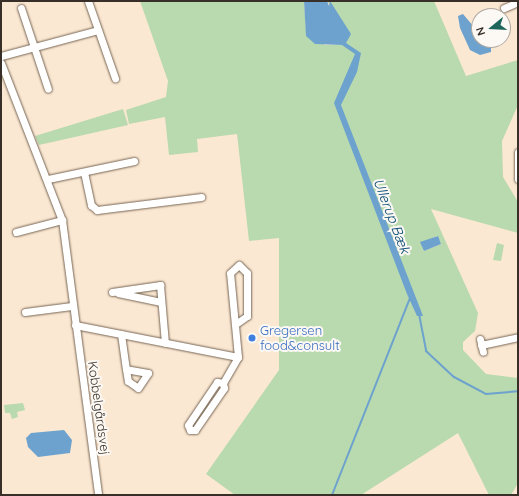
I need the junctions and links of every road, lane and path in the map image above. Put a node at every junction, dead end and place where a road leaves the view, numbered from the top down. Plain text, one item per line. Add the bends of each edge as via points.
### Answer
1 (88, 1) edge
2 (517, 2) edge
3 (21, 8) dead end
4 (504, 8) dead end
5 (98, 30) junction
6 (32, 48) junction
7 (1, 56) edge
8 (1, 63) edge
9 (115, 78) dead end
10 (48, 89) dead end
11 (518, 152) edge
12 (134, 162) dead end
13 (84, 172) junction
14 (48, 179) junction
15 (518, 179) edge
16 (201, 197) dead end
17 (62, 220) junction
18 (16, 232) dead end
19 (162, 302) junction
20 (72, 306) junction
21 (25, 312) dead end
22 (238, 323) junction
23 (75, 325) junction
24 (121, 334) junction
25 (518, 337) edge
26 (165, 343) junction
27 (481, 346) dead end
28 (238, 357) junction
29 (126, 369) dead end
30 (223, 383) junction
31 (98, 495) edge

1 - 5 street
2 - 4 street
3 - 6 street
5 - 6 street
5 - 9 street
6 - 7 street
6 - 10 street
8 - 14 street, Kobbelgårdsvej
11 - 15 street
12 - 13 street
13 - 14 street
13 - 16 street via 91,205 97,210
14 - 17 street, Kobbelgårdsvej
17 - 18 street
17 - 20 street, Kobbelgårdsvej
19 - 19 street via 160,285 112,292 119,293
19 - 26 street
20 - 21 street
20 - 23 street, Kobbelgårdsvej
22 - 22 street via 232,315 230,273 239,265 247,273 247,316
22 - 28 street
23 - 24 street
23 - 31 street, Kobbelgårdsvej
24 - 26 street
24 - 29 street
25 - 27 street
26 - 28 street
28 - 30 street
30 - 30 street via 224,388 195,430 190,430 188,425 217,382

